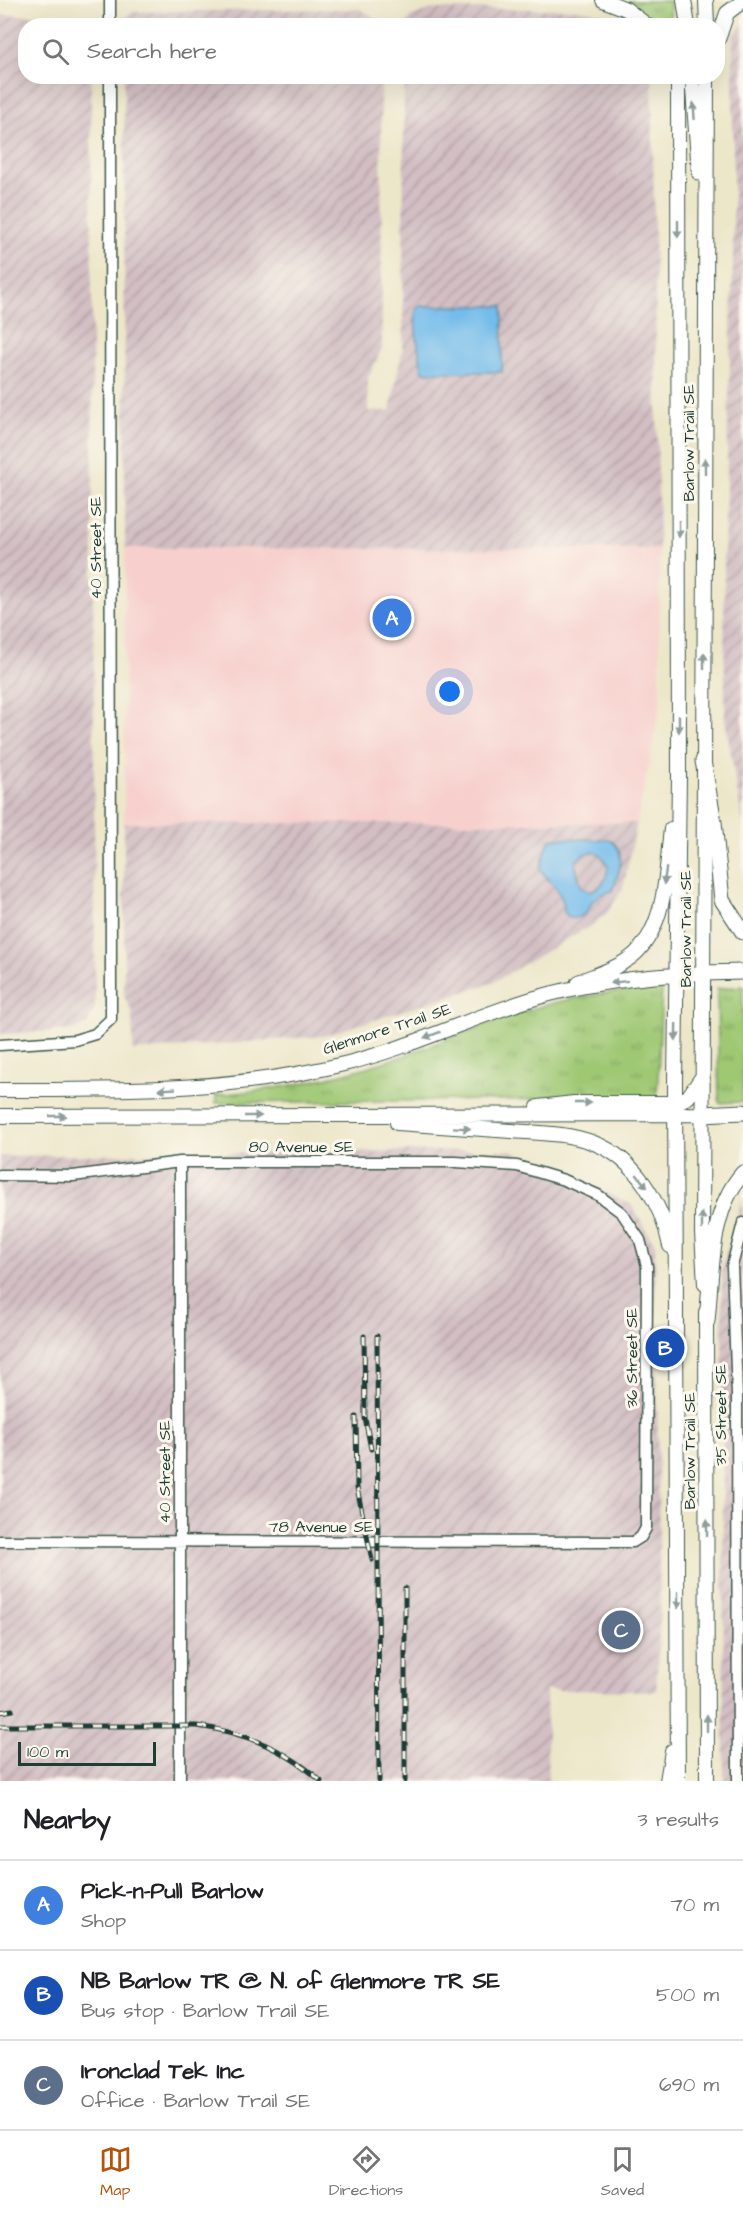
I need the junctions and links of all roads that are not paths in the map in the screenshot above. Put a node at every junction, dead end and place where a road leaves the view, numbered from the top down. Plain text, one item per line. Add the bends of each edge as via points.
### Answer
1 (110, 0) edge
2 (603, 0) edge
3 (678, 0) edge
4 (684, 0) edge
5 (706, 0) edge
6 (743, 1) edge
7 (110, 18) edge
8 (638, 18) edge
9 (679, 18) edge
10 (687, 18) edge
11 (707, 18) edge
12 (725, 18) edge
13 (110, 84) edge
14 (670, 84) edge
15 (678, 84) edge
16 (693, 84) edge
17 (709, 84) edge
18 (678, 171) junction
19 (707, 231) junction
20 (703, 761) junction
21 (679, 777) junction
22 (743, 932) edge
23 (743, 972) edge
24 (703, 974) junction
25 (677, 975) junction
26 (534, 998) junction
27 (0, 1045) edge
28 (702, 1076) junction
29 (0, 1090) edge
30 (676, 1109) junction
31 (743, 1112) edge
32 (702, 1114) junction
33 (341, 1115) junction
34 (0, 1116) edge
35 (180, 1162) junction
36 (743, 1173) edge
37 (0, 1175) edge
38 (598, 1195) joint
39 (743, 1223) edge
40 (676, 1290) junction
41 (707, 1321) junction
42 (740, 1396) edge
43 (641, 1537) joint
44 (0, 1541) edge
45 (180, 1543) junction
46 (678, 1723) junction
47 (180, 1781) edge
48 (668, 1781) edge
49 (678, 1781) edge
50 (706, 1781) edge
51 (738, 1781) edge

1 - 7 street
2 - 8 main road
3 - 9 main road
4 - 10 main road
5 - 11 main road
6 - 12 main road
13 - 27 street, 40 Street SE via 111,1019 95,1034 75,1040
14 - 18 main road
15 - 18 main road, Barlow Trail SE
19 -> 16 main road via 702,212
17 - 19 main road, Barlow Trail SE
18 -> 21 main road, Barlow Trail SE
20 -> 19 main road, Barlow Trail SE
20 - 22 highway via 722,900
20 - 24 main road, Barlow Trail SE
21 - 25 main road, Barlow Trail SE
21 -> 26 main road via 660,910 645,943 635,954 604,972
23 - 24 highway, Glenmore Trail SE
24 - 25 main road, Glenmore Trail SE
24 - 28 main road, Barlow Trail SE
25 -> 26 main road, Glenmore Trail SE via 575,988
25 -> 30 main road, Barlow Trail SE
26 -> 29 main road, Glenmore Trail SE via 349,1063 284,1077 225,1086 146,1090
28 - 30 main road
28 - 32 main road, Barlow Trail SE
30 - 32 main road
33 -> 30 main road via 462,1115 574,1103
30 - 40 main road, Barlow Trail SE
31 - 32 highway
41 -> 32 main road, Barlow Trail SE
34 -> 33 main road
33 -> 40 main road via 384,1122 551,1134 594,1143 619,1158 648,1189 664,1220
35 - 37 street, 80 Avenue SE via 73,1176
35 - 38 street, 80 Avenue SE via 456,1162 518,1166
35 - 45 street, 40 Street SE
36 - 41 highway via 726,1199 715,1234
38 - 43 street, 36 Street SE via 622,1213 640,1240 647,1266 646,1528
39 - 42 street, 35 Street SE via 732,1266
40 -> 46 main road, Barlow Trail SE
50 -> 41 main road, Barlow Trail SE
42 - 51 street, 35 Street SE
43 - 45 street, 78 Avenue SE via 633,1542
44 - 45 street, 78 Avenue SE
45 - 47 street, 40 Street SE
46 - 48 main road
46 - 49 main road, Barlow Trail SE

